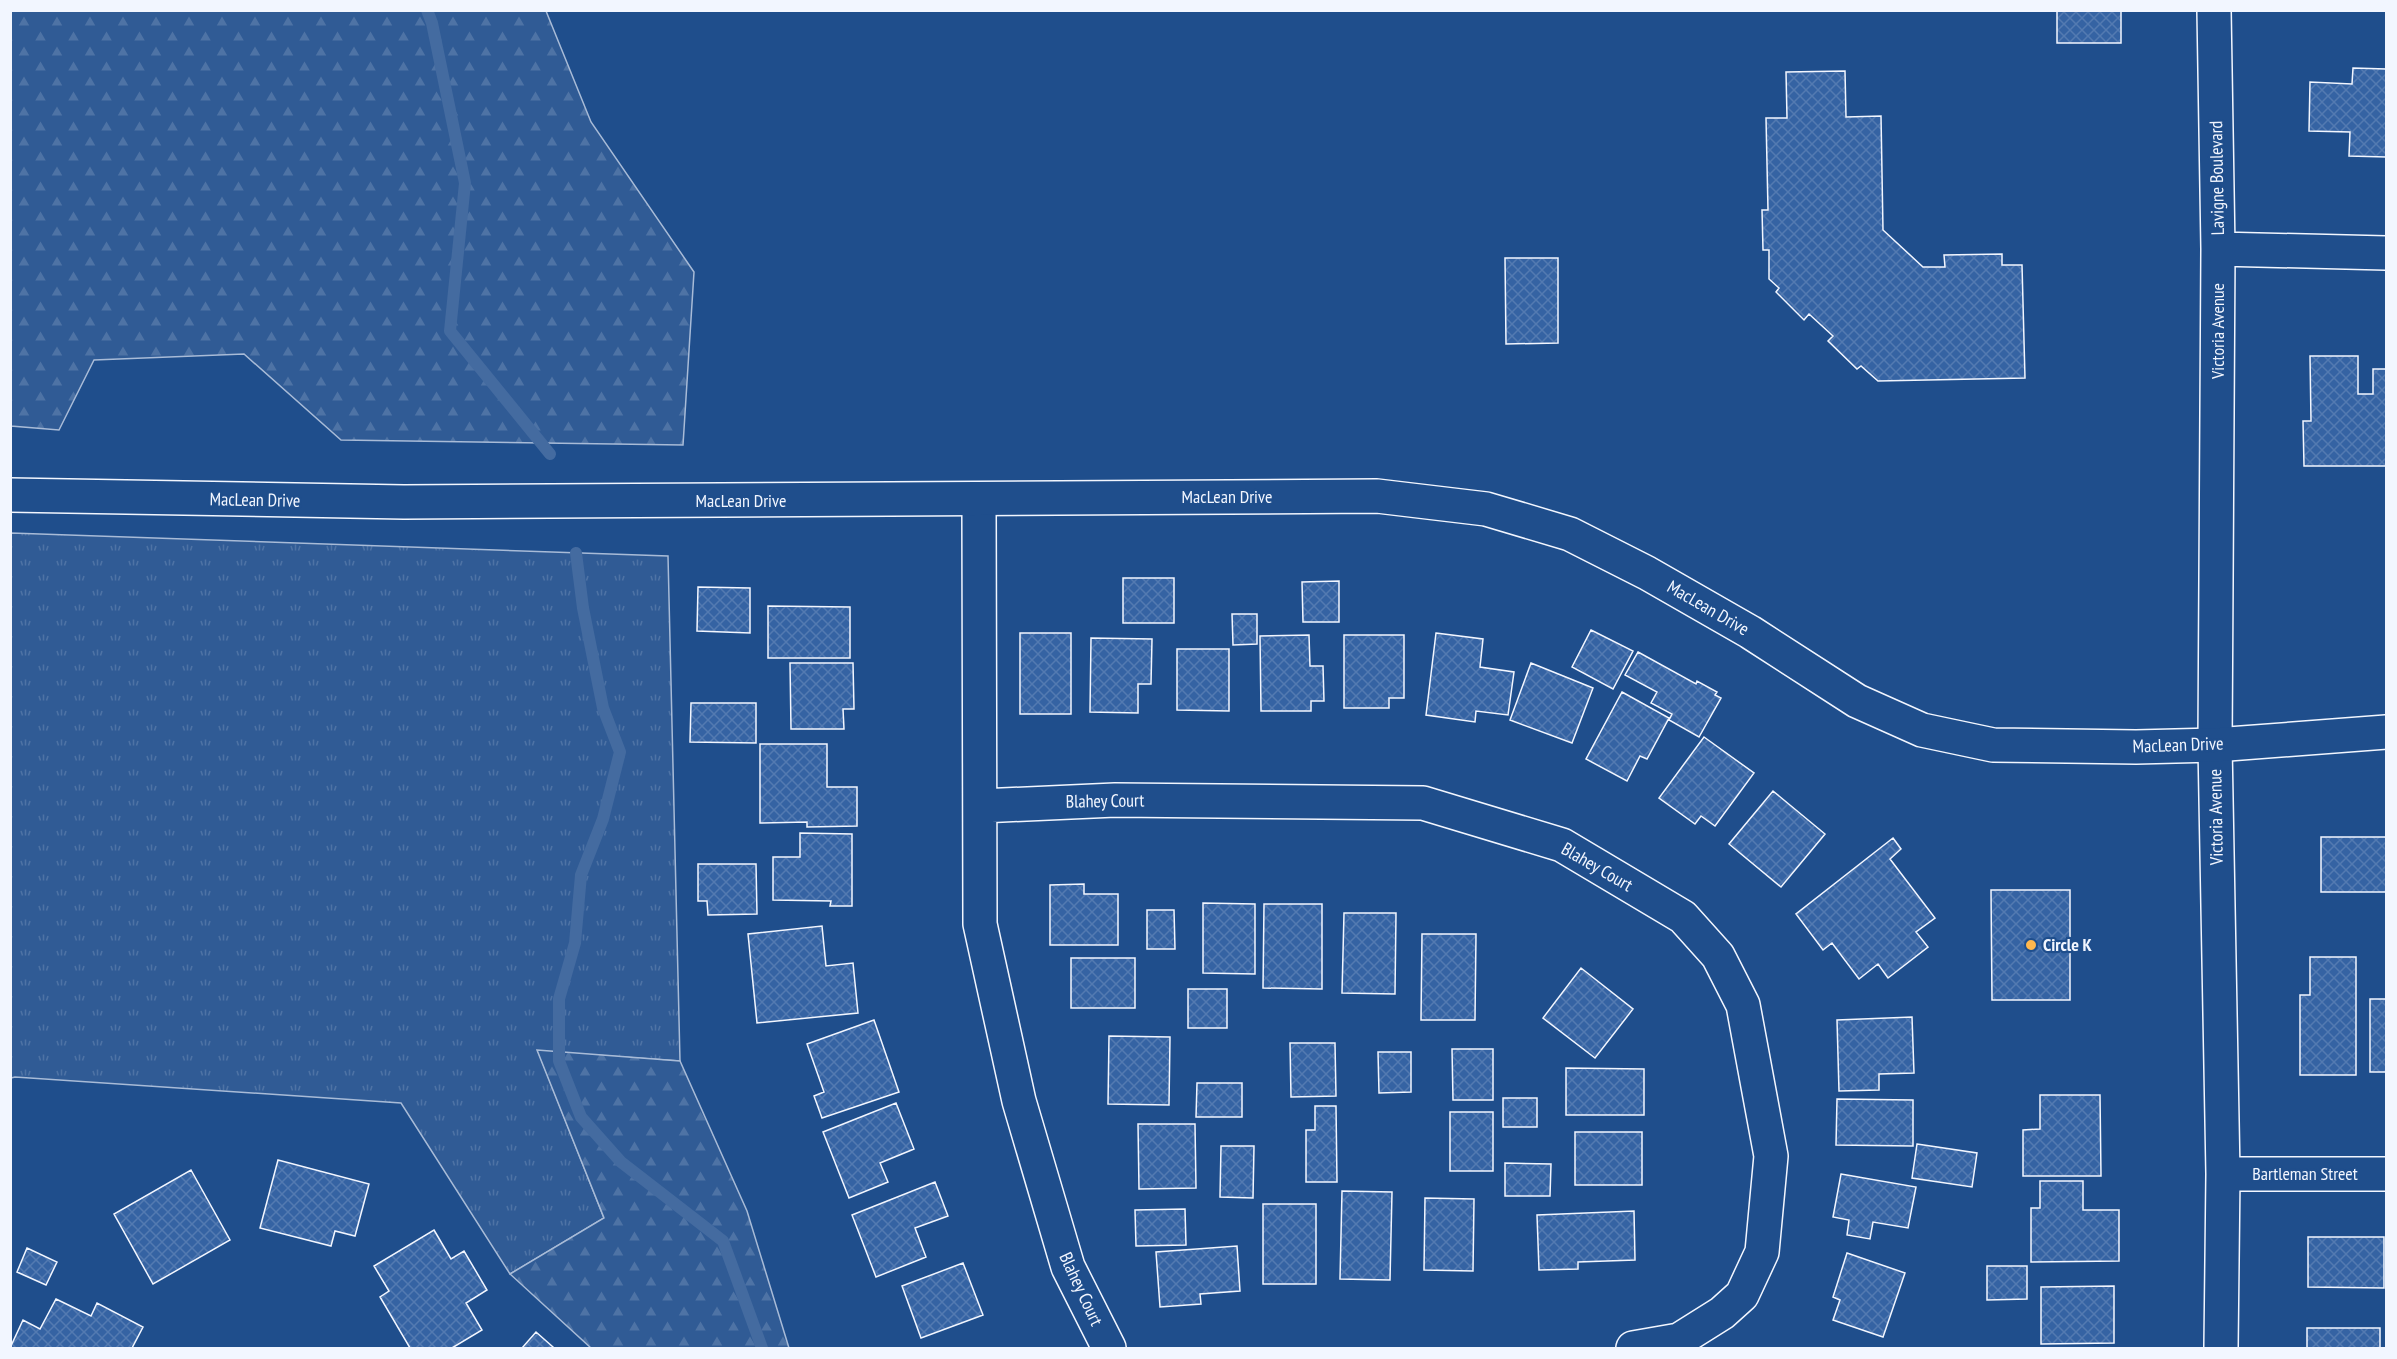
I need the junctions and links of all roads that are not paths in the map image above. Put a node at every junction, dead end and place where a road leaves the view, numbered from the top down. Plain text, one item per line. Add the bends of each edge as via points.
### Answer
1 (2214, 10) edge
2 (2218, 249) junction
3 (2386, 253) edge
4 (10, 495) edge
5 (979, 500) junction
6 (2386, 732) edge
7 (2215, 745) junction
8 (981, 806) junction
9 (2223, 1174) junction
10 (2386, 1174) edge
11 (1109, 1348) edge
12 (1633, 1348) edge
13 (2221, 1348) edge

1 - 2 street, Lavigne Boulevard
2 - 3 street, Lavigne Boulevard
2 - 7 street, Victoria Avenue
4 - 5 street, MacLean Drive via 404,502
5 - 7 street, MacLean Drive via 1377,496 1486,509 1570,534 1750,632 1857,700 1922,730 1993,745
5 - 8 street, Blahey Court
6 - 7 street, MacLean Drive
7 - 9 street, Victoria Avenue
8 - 11 street, Blahey Court via 980,924 1019,1101 1068,1267
8 - 12 street, Blahey Court via 1115,800 1423,803 1562,845 1683,917 1718,956 1743,1005 1771,1156 1762,1252 1742,1295 1722,1313 1679,1340
9 - 10 street, Bartleman Street
9 - 13 street, Victoria Avenue

